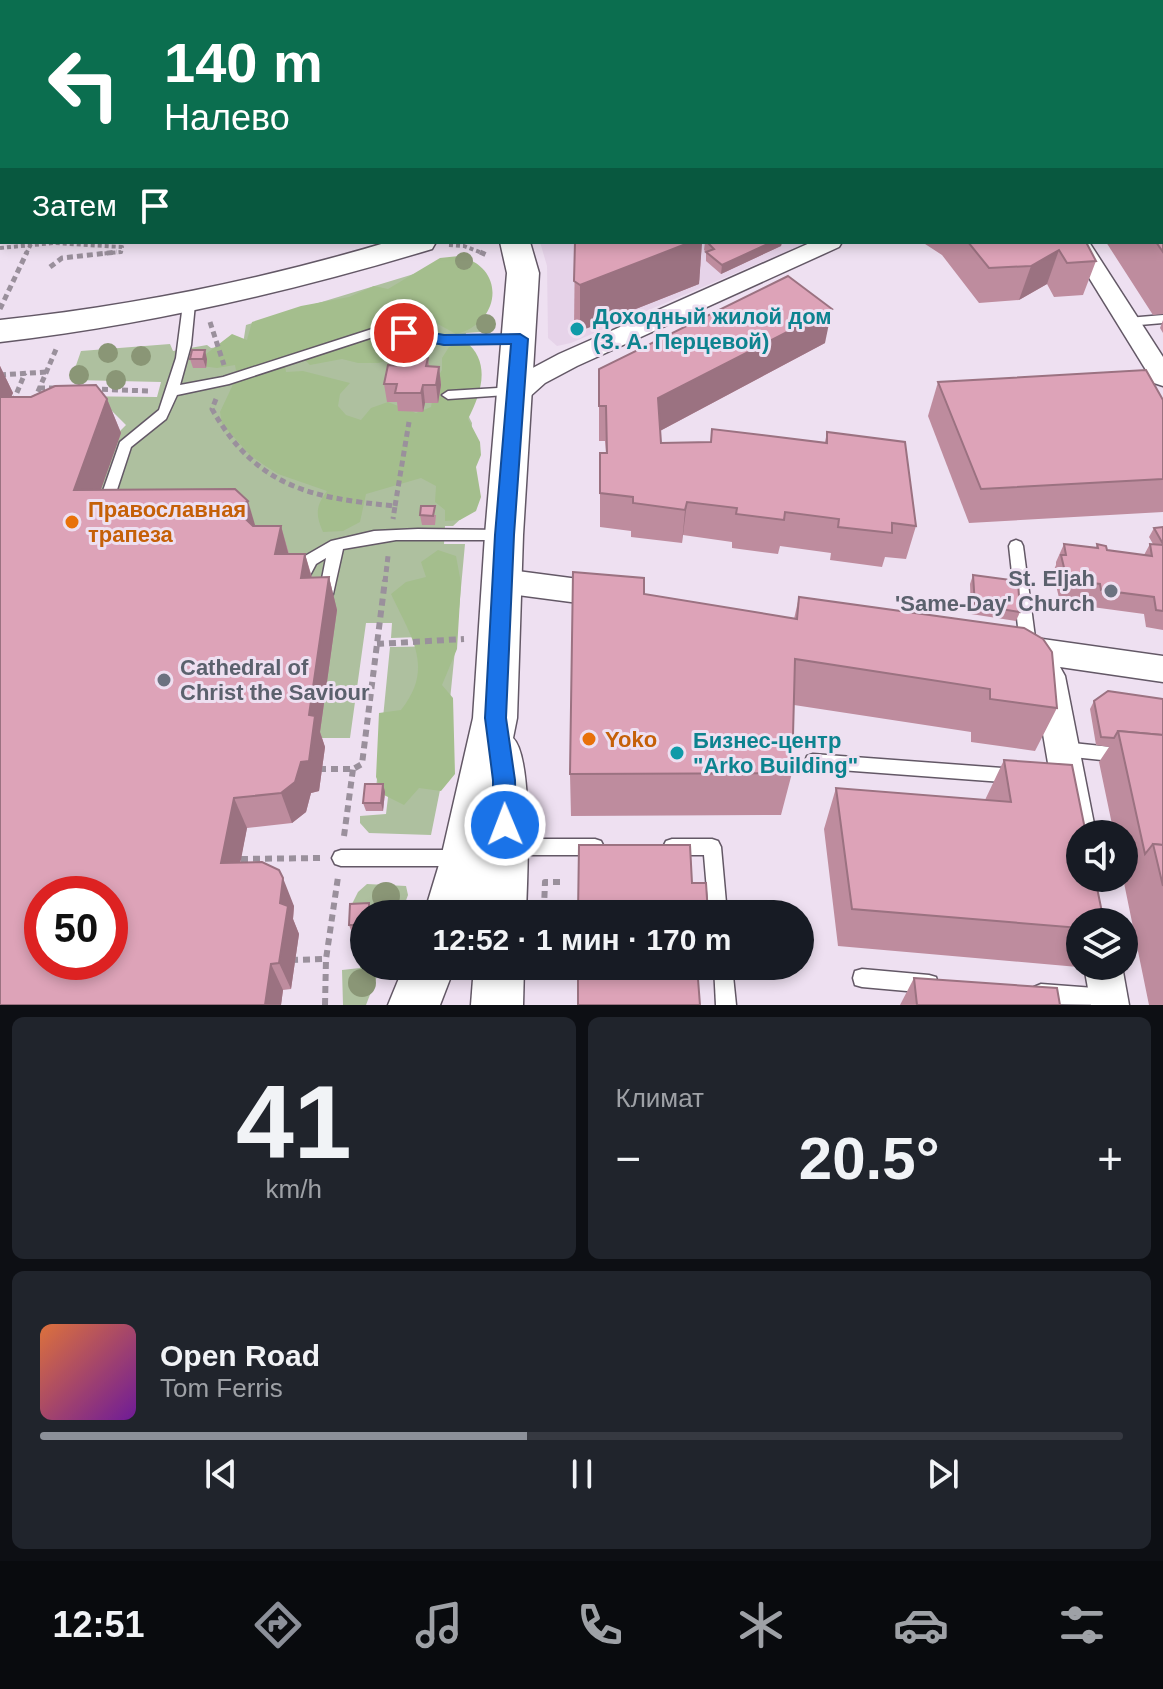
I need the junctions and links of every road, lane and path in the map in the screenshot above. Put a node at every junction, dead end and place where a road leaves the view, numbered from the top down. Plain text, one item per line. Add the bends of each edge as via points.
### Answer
1 (31, 244) edge
2 (43, 244) edge
3 (71, 244) edge
4 (346, 244) edge
5 (414, 244) edge
6 (516, 244) edge
7 (827, 244) edge
8 (1079, 244) edge
9 (0, 248) edge
10 (50, 267) dead end
11 (189, 304) junction
12 (0, 310) edge
13 (1163, 319) edge
14 (1128, 322) junction
15 (0, 331) edge
16 (520, 339) junction
17 (57, 346) dead end
18 (46, 372) junction
19 (25, 373) junction
20 (3, 375) edge
21 (1163, 377) edge
22 (0, 386) edge
23 (39, 388) junction
24 (69, 389) edge
25 (84, 389) edge
26 (173, 391) junction
27 (517, 392) junction
28 (448, 395) dead end
29 (11, 406) edge
30 (30, 411) edge
31 (409, 422) dead end
32 (395, 506) dead end
33 (99, 522) edge
34 (504, 535) junction
35 (336, 545) junction
36 (1016, 546) dead end
37 (503, 581) junction
38 (299, 587) edge
39 (635, 599) edge
40 (323, 611) edge
41 (464, 639) dead end
42 (377, 644) dead end
43 (990, 645) edge
44 (1036, 651) junction
45 (1163, 669) edge
46 (1135, 757) edge
47 (813, 761) dead end
48 (311, 769) edge
49 (1055, 772) junction
50 (1072, 820) edge
51 (612, 847) edge
52 (655, 847) edge
53 (485, 853) junction
54 (341, 858) junction
55 (241, 859) edge
56 (560, 882) dead end
57 (457, 900) edge
58 (497, 900) edge
59 (544, 900) edge
60 (717, 900) edge
61 (326, 959) junction
62 (278, 960) edge
63 (862, 978) dead end
64 (424, 980) edge
65 (498, 980) edge
66 (724, 980) edge
67 (952, 986) edge
68 (1107, 990) edge
69 (1027, 993) edge
70 (325, 1005) edge
71 (414, 1005) edge
72 (497, 1005) edge
73 (726, 1005) edge

1 - 12 path, bridge
2 - 9 path
3 - 10 path via 122,247 121,252 62,258
4 - 12 main road via 158,289
5 - 11 main road
6 - 16 main road via 523,273
7 - 27 street via 568,360
8 - 14 street
11 - 15 main road
11 - 26 lane via 189,327
13 - 14 lane
14 - 21 street
16 - 26 lane via 444,340 372,333 224,381
16 - 27 main road
17 - 18 path
18 - 19 path
18 - 23 path
19 - 20 path
19 - 29 path
20 - 22 path
23 - 24 path
23 - 30 path
25 - 26 path
26 - 33 lane via 161,418 125,445
27 - 28 lane
27 - 34 main road
31 - 32 path
34 - 35 lane via 365,537
34 - 37 main road
35 - 38 lane via 310,560
35 - 40 lane
36 - 44 lane
37 - 39 street
37 - 53 main road
41 - 42 path
43 - 44 street
44 - 45 street
44 - 49 street
46 - 49 lane
47 - 49 lane
48 - 54 path via 353,769
49 - 50 street
51 - 53 lane
52 - 60 lane via 712,847
53 - 54 lane
53 - 57 main road
53 - 58 main road
54 - 55 path
54 - 61 path
56 - 59 path via 545,882
61 - 62 path
61 - 70 path
63 - 67 lane
64 - 71 main road
65 - 72 main road
66 - 73 lane
68 - 69 lane

